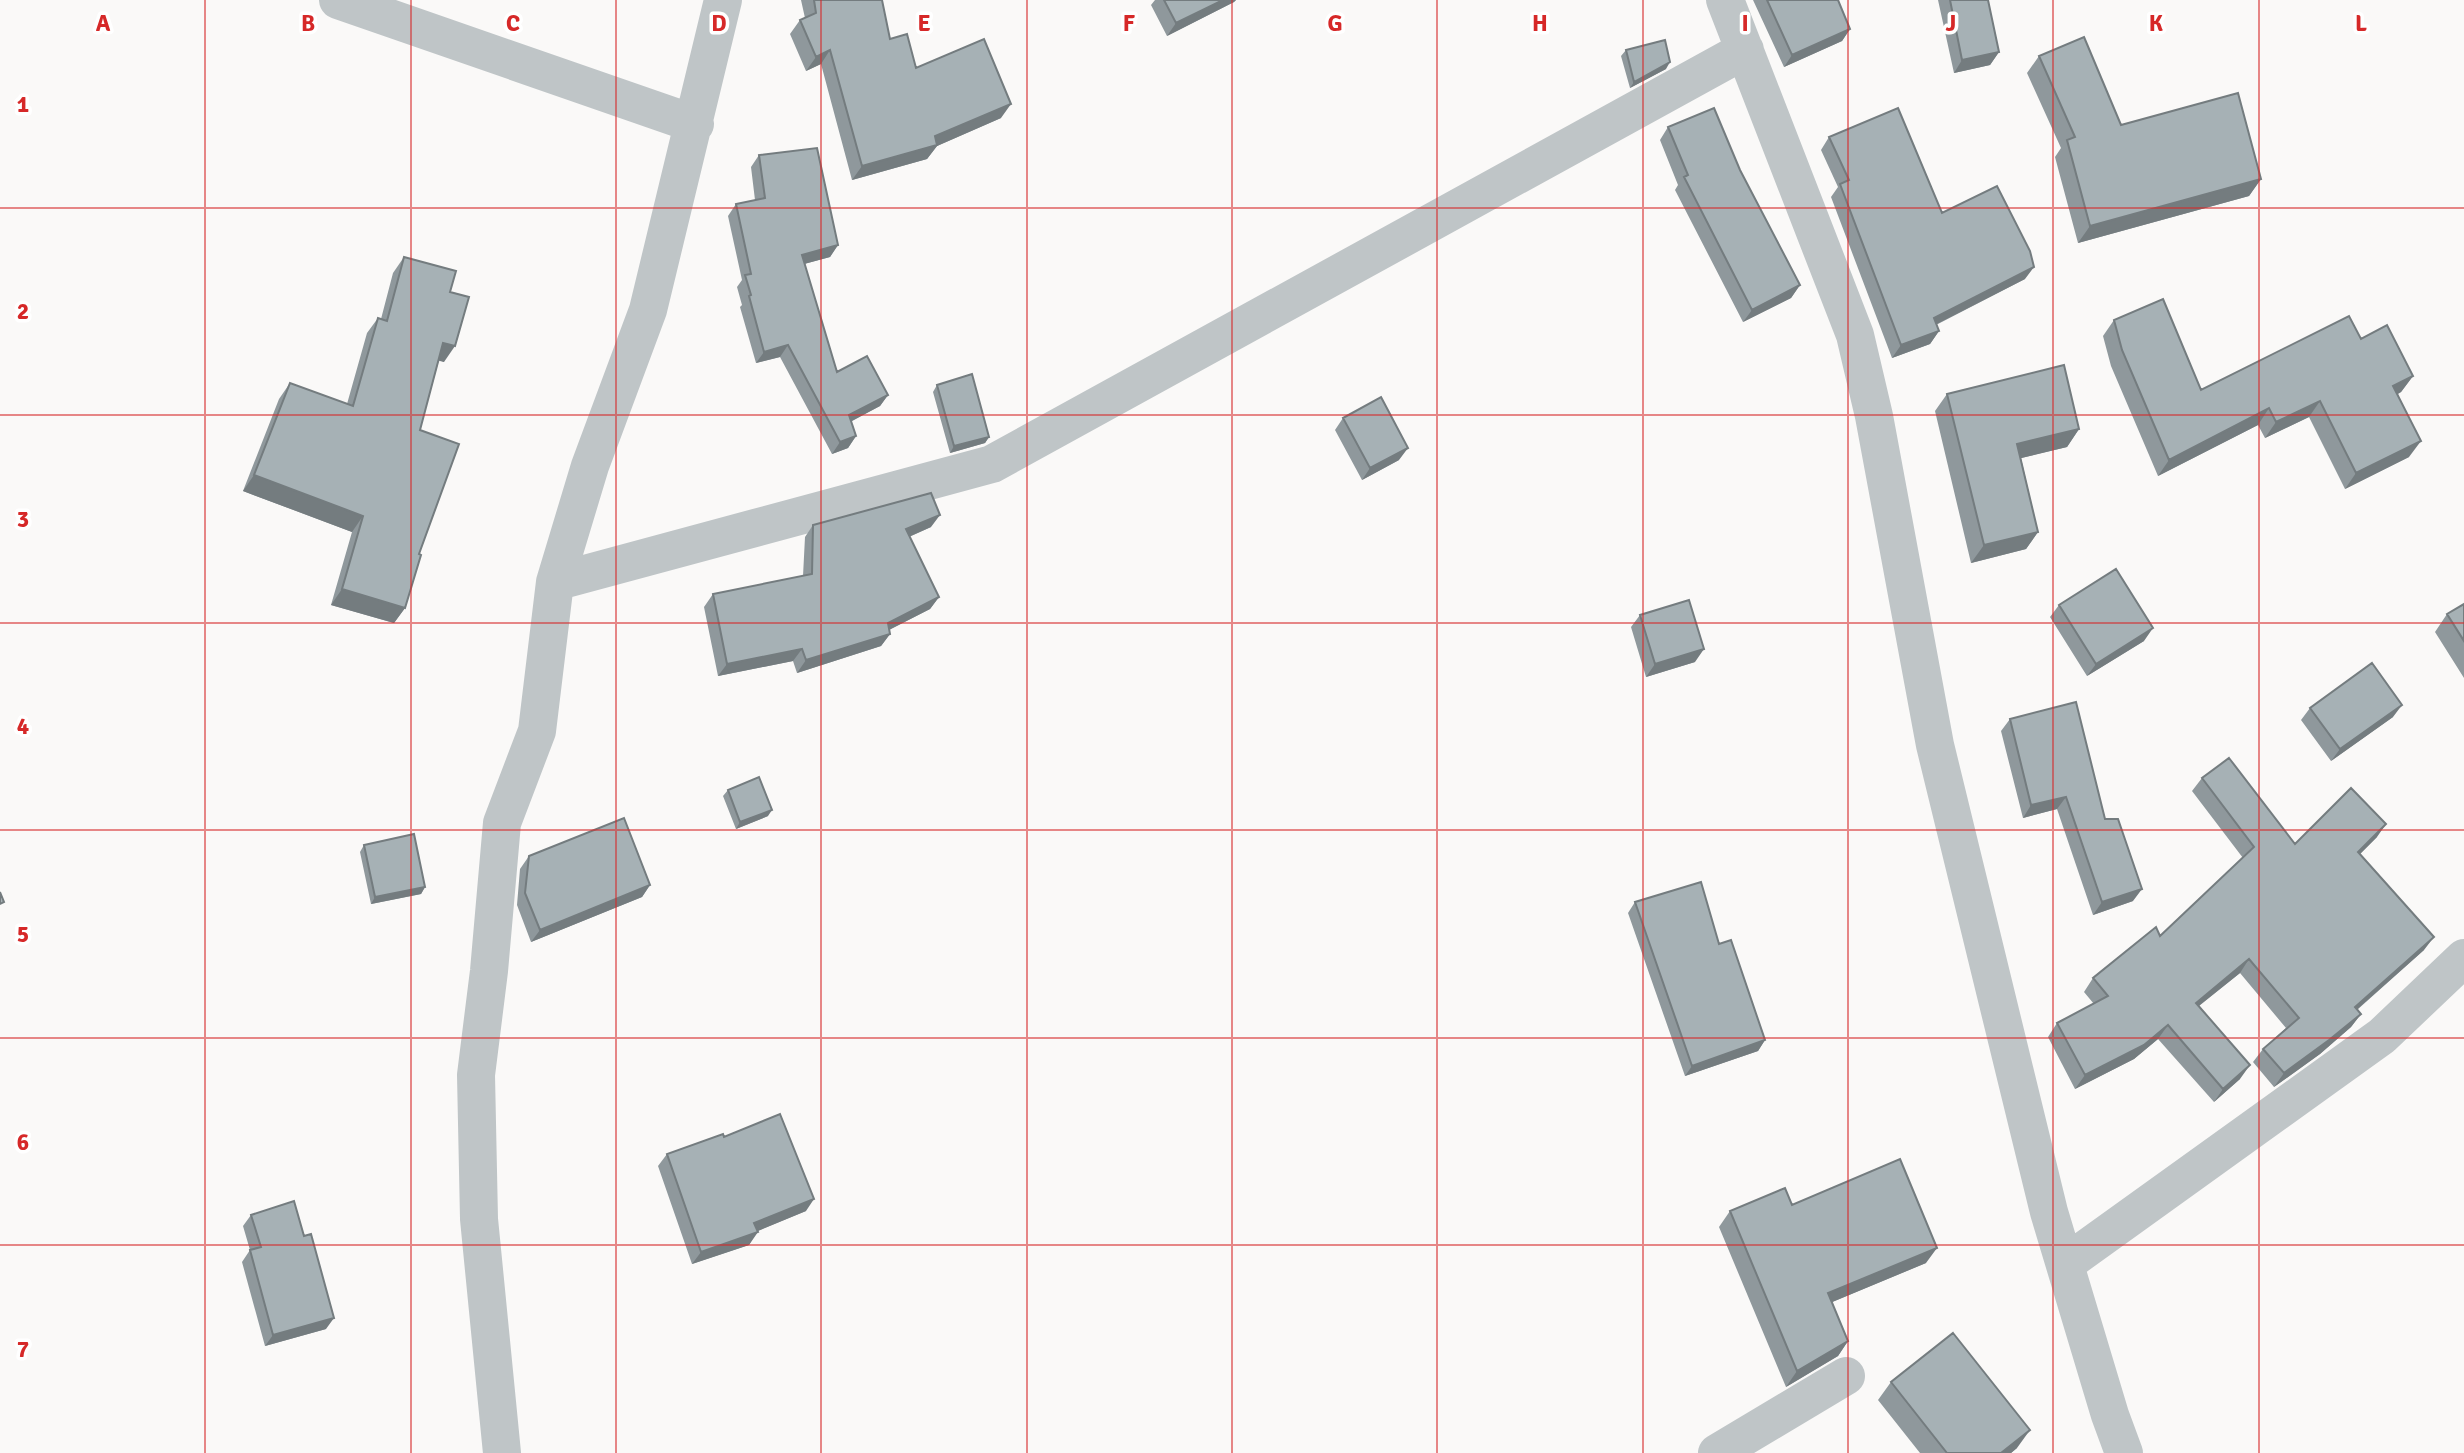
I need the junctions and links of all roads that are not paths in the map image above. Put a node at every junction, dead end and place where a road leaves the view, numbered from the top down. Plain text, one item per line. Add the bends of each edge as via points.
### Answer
1 (338, 0) edge
2 (723, 0) edge
3 (1725, 0) edge
4 (1745, 50) junction
5 (695, 124) junction
6 (555, 582) junction
7 (2464, 958) edge
8 (2065, 1264) junction
9 (1846, 1376) dead end
10 (502, 1453) edge
11 (1717, 1453) edge
12 (2124, 1453) edge

1 - 5 street
2 - 5 street
3 - 4 street
4 - 6 street via 992,464
4 - 8 street via 1855,335 1935,746
5 - 6 street via 648,310 590,466
6 - 10 street via 537,731 502,823 476,1075 479,1219
7 - 8 street via 2382,1036
8 - 12 street
9 - 11 street

